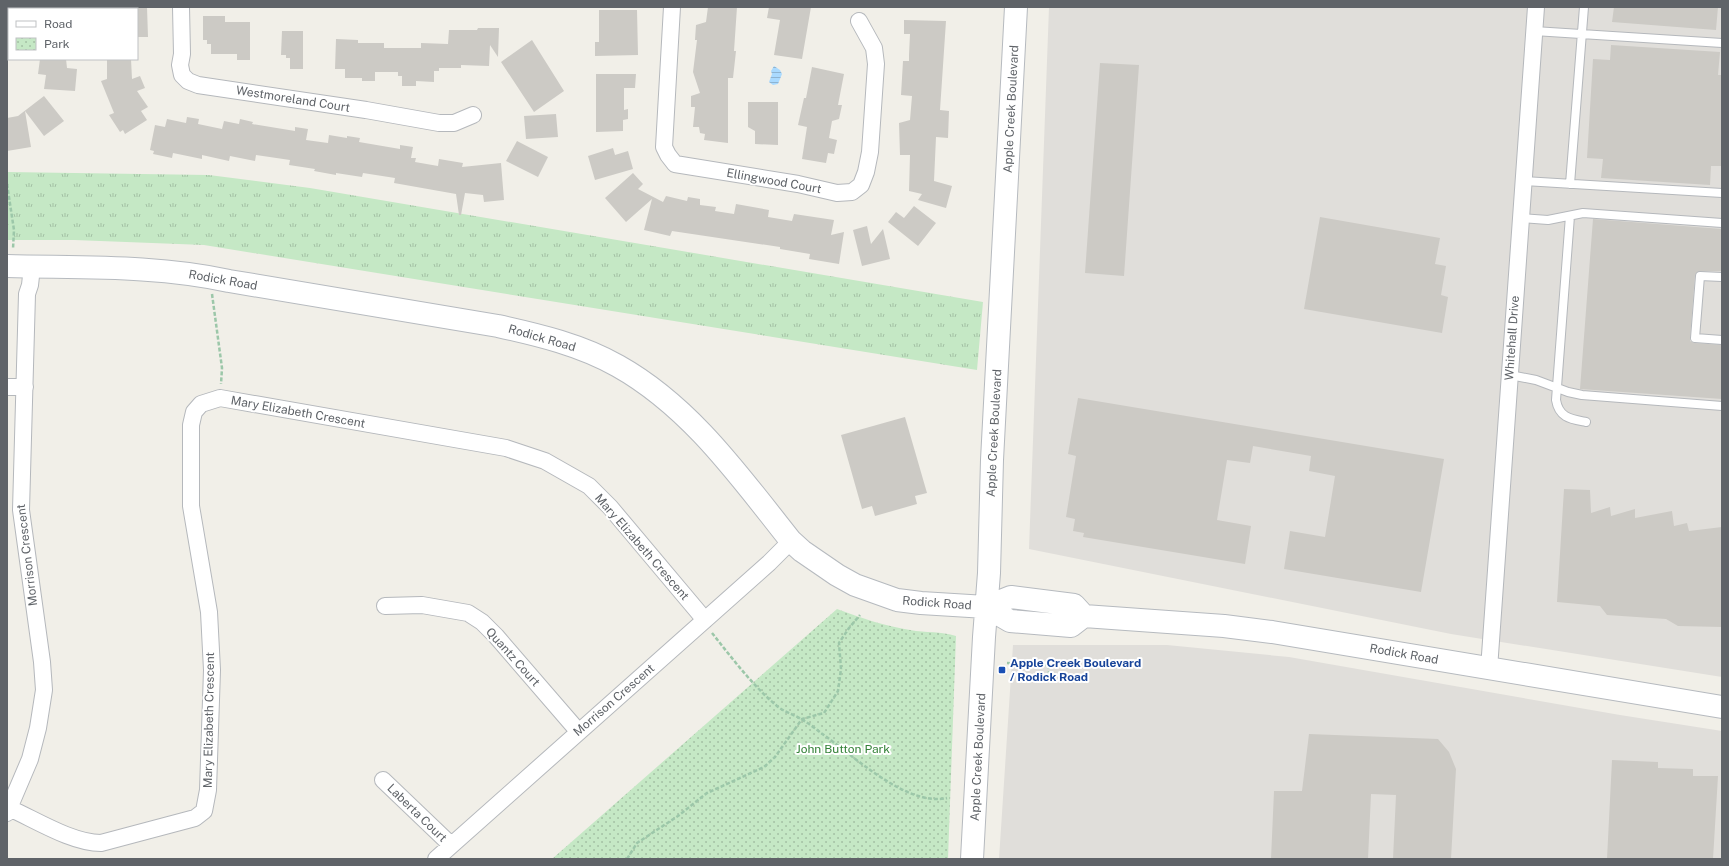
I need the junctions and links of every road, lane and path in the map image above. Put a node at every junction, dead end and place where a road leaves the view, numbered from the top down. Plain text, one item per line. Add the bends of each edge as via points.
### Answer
1 (181, 7) edge
2 (672, 7) edge
3 (1016, 7) edge
4 (1536, 7) edge
5 (1584, 7) edge
6 (859, 21) dead end
7 (1534, 31) junction
8 (1582, 34) junction
9 (1722, 43) edge
10 (473, 115) dead end
11 (1523, 181) junction
12 (7, 184) edge
13 (1570, 184) junction
14 (1722, 193) edge
15 (1570, 216) junction
16 (1521, 218) junction
17 (1722, 223) edge
18 (10, 258) edge
19 (32, 267) junction
20 (210, 277) junction
21 (1722, 277) edge
22 (1722, 340) edge
23 (1510, 375) junction
24 (7, 387) edge
25 (24, 387) junction
26 (1556, 387) junction
27 (220, 398) junction
28 (1722, 406) edge
29 (1586, 422) dead end
30 (791, 541) junction
31 (385, 606) dead end
32 (986, 607) junction
33 (860, 615) dead end
34 (708, 626) junction
35 (1007, 663) dead end
36 (1489, 669) junction
37 (1049, 674) dead end
38 (1722, 707) edge
39 (802, 719) junction
40 (578, 731) junction
41 (383, 780) dead end
42 (948, 798) dead end
43 (8, 810) edge
44 (451, 845) junction
45 (436, 859) edge
46 (627, 859) edge
47 (972, 859) edge

1 - 10 street, Westmoreland Court via 182,75 198,85 439,123 454,123
2 - 6 street, Ellingwood Court via 664,147 675,164 837,193 852,192 861,185 870,152 876,64 874,48
3 - 32 main road, Apple Creek Boulevard
4 - 7 street, Whitehall Drive
5 - 8 lane
7 - 8 lane
7 - 11 street, Whitehall Drive
8 - 9 lane
8 - 13 lane
11 - 13 lane
11 - 16 street, Whitehall Drive
12 - 18 path via 14,230
13 - 14 lane
15 - 16 lane via 1548,220
15 - 17 lane via 1583,214
15 - 26 lane
16 - 23 street, Whitehall Drive
18 - 19 main road, Rodick Road
19 - 20 main road, Rodick Road via 139,270
19 - 25 street, Morrison Crescent via 27,294
20 - 27 path via 222,368
20 - 30 main road, Rodick Road via 498,326 535,334 595,355 624,370 673,404 721,454
21 - 22 lane via 1700,276 1695,338
23 - 26 lane
23 - 36 street, Whitehall Drive
24 - 25 street
25 - 43 street, Morrison Crescent via 20,510 44,690 30,759
26 - 28 lane via 1582,395
26 - 29 lane via 1557,408 1561,413 1568,418
27 - 34 street, Mary Elizabeth Crescent via 506,448 545,461 589,486 610,507
27 - 43 street, Mary Elizabeth Crescent via 201,404 194,412 191,425 191,506 209,612 212,670 208,790 204,811 195,818 101,843 90,843
30 - 32 main road, Rodick Road via 802,552 837,575 855,585 897,600
30 - 34 street, Morrison Crescent
31 - 40 street, Quantz Court via 422,605 473,616 496,636
32 - 36 main road, Rodick Road via 1010,622 1071,626 1084,616 1224,626
32 - 47 main road, Apple Creek Boulevard
33 - 39 path via 839,643 841,669 838,692 824,712
34 - 39 path via 750,680 778,707
34 - 40 street, Morrison Crescent
35 - 37 path via 1049,665
36 - 38 main road, Rodick Road
39 - 42 path via 830,738 872,773 910,793 937,800
39 - 46 path via 775,757 764,767 706,793 678,816 637,843
40 - 44 street, Morrison Crescent
41 - 44 street, Laberta Court
44 - 45 street, Morrison Crescent

